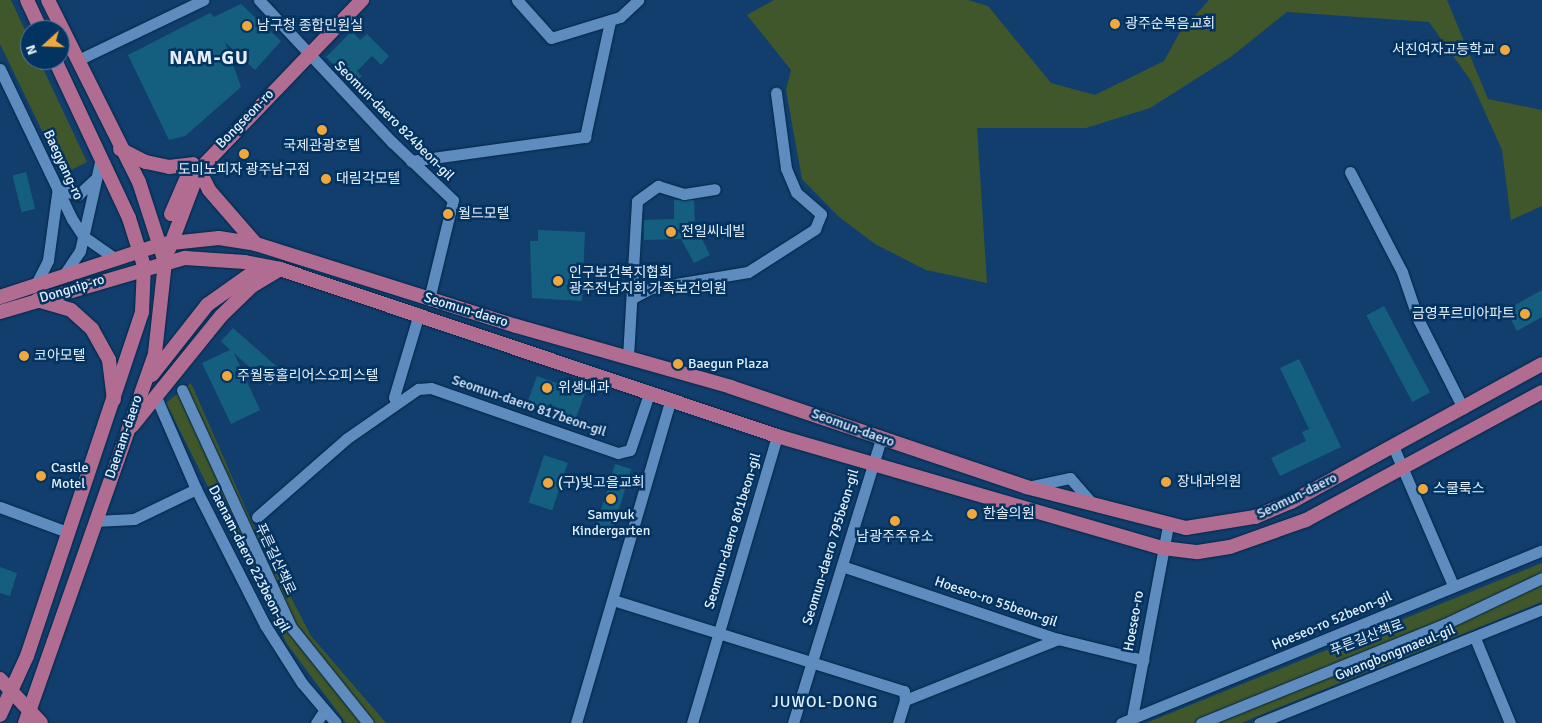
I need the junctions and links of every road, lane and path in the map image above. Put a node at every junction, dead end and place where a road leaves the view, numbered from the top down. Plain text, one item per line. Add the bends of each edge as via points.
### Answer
1 (27, 0) edge
2 (48, 0) edge
3 (203, 0) edge
4 (259, 0) edge
5 (352, 0) edge
6 (362, 0) edge
7 (516, 0) edge
8 (638, 0) edge
9 (36, 20) edge
10 (610, 21) junction
11 (305, 52) junction
12 (78, 60) junction
13 (0, 69) edge
14 (60, 70) edge
15 (5, 92) edge
16 (776, 93) dead end
17 (120, 149) junction
18 (102, 160) junction
19 (411, 161) junction
20 (196, 167) junction
21 (1350, 172) dead end
22 (97, 176) junction
23 (715, 188) dead end
24 (57, 189) junction
25 (83, 236) junction
26 (167, 243) junction
27 (256, 244) junction
28 (140, 249) junction
29 (116, 259) junction
30 (165, 262) junction
31 (144, 266) junction
32 (262, 266) junction
33 (280, 269) junction
34 (62, 277) junction
35 (36, 293) junction
36 (0, 297) edge
37 (634, 297) junction
38 (429, 299) junction
39 (0, 312) edge
40 (418, 317) junction
41 (628, 357) junction
42 (1542, 364) edge
43 (182, 390) dead end
44 (650, 391) junction
45 (1542, 392) edge
46 (156, 396) junction
47 (138, 397) junction
48 (671, 399) junction
49 (396, 402) junction
50 (114, 403) junction
51 (1463, 408) junction
52 (125, 434) junction
53 (777, 436) junction
54 (881, 439) junction
55 (1393, 446) junction
56 (872, 464) junction
57 (1403, 468) junction
58 (1026, 487) junction
59 (196, 489) junction
60 (0, 507) edge
61 (1101, 509) junction
62 (256, 518) dead end
63 (95, 521) junction
64 (1168, 525) junction
65 (67, 532) junction
66 (1163, 548) junction
67 (1542, 550) edge
68 (842, 566) junction
69 (1542, 578) edge
70 (1453, 586) junction
71 (614, 600) junction
72 (1542, 609) edge
73 (717, 634) junction
74 (1474, 638) junction
75 (1058, 639) junction
76 (1143, 660) junction
77 (811, 664) junction
78 (0, 679) edge
79 (14, 692) junction
80 (905, 700) junction
81 (324, 711) junction
82 (0, 715) edge
83 (32, 720) edge
84 (1132, 720) edge
85 (316, 723) edge
86 (336, 723) edge
87 (368, 723) edge
88 (576, 723) edge
89 (692, 723) edge
90 (793, 723) edge
91 (898, 723) edge
92 (1121, 723) edge
93 (1201, 723) edge
94 (1259, 723) edge
95 (1510, 723) edge

1 - 9 main road
2 - 12 main road
3 - 12 street
4 - 11 street, Seomun-daero 824beon-gil
5 - 11 main road, Bongseon-ro
6 - 11 main road, Bongseon-ro
7 - 10 street via 551,38
8 - 10 street via 625,15
10 - 19 street via 585,137
11 - 19 street, Seomun-daero 824beon-gil
11 - 20 main road, Bongseon-ro
12 - 17 main road
13 - 15 street, Baegyang-ro
14 - 18 main road, Daenam-daero
15 - 24 street, Baegyang-ro
16 - 37 street via 786,168 796,192 821,214 815,229 748,272 652,288
17 - 18 main road via 121,164 112,169
17 - 20 main road via 154,164
17 - 26 main road
18 - 22 street
18 - 28 main road, Daenam-daero
19 - 38 street, Seomun-daero 824beon-gil via 453,200
20 - 26 main road, Bongseon-ro
20 - 27 main road via 209,190
21 - 51 street via 1402,272 1418,319
22 - 24 street via 78,195
22 - 25 street
23 - 37 street via 684,194 658,186 637,201
24 - 25 street, Baegyang-ro
24 - 35 street, Dongnip-ro via 52,246
25 - 29 street, Baegyang-ro
25 - 34 street via 73,266
26 - 27 main road, Seomun-daero via 219,238
26 - 28 main road, Seomun-daero
26 - 30 main road, Bongseon-ro
27 - 38 main road, Seomun-daero
28 - 29 main road, Dongnip-ro
28 - 31 main road, Daenam-daero
29 - 34 main road, Dongnip-ro
30 - 31 main road, Seomun-daero
30 - 32 main road, Seomun-daero via 220,257
30 - 47 main road, Daenam-daero via 155,353
31 - 35 main road, Dongnip-ro
31 - 50 main road, Daenam-daero via 142,312
32 - 33 main road, Seomun-daero
32 - 47 main road via 207,305
33 - 40 main road, Seomun-daero
33 - 46 main road via 252,286 221,316
34 - 35 main road, Dongnip-ro
35 - 36 main road, Dongnip-ro
35 - 39 main road, Dongnip-ro
35 - 50 main road via 71,310 92,329 109,360
37 - 41 street
38 - 41 main road, Seomun-daero
40 - 44 main road, Seomun-daero
40 - 49 street via 394,397
41 - 54 main road, Seomun-daero via 789,405
42 - 51 main road, Seomun-daero
43 - 87 street, 푸른길산책로 via 291,627
44 - 48 main road, Seomun-daero
44 - 49 street, Seomun-daero 817beon-gil via 630,450 618,453 431,388
45 - 57 main road, Seomun-daero
46 - 52 main road
46 - 59 street, Daenam-daero 223beon-gil
47 - 52 main road, Daenam-daero
48 - 53 main road, Seomun-daero
48 - 71 street
49 - 62 street
50 - 65 main road, Daenam-daero
51 - 55 main road, Seomun-daero
52 - 63 main road, Daenam-daero
53 - 56 main road, Seomun-daero
53 - 73 street, Seomun-daero 801beon-gil
54 - 56 street, Seomun-daero 795beon-gil
54 - 58 main road, Seomun-daero
55 - 57 street
55 - 64 main road, Seomun-daero via 1255,517 1186,528
56 - 66 main road, Seomun-daero
56 - 68 street, Seomun-daero 795beon-gil
57 - 66 main road, Seomun-daero via 1306,520 1262,538 1215,550
57 - 70 street
58 - 61 main road, Seomun-daero
58 - 61 street via 1070,478 1084,498
59 - 63 street via 134,519
59 - 81 street, Daenam-daero 223beon-gil via 274,642
60 - 65 street
61 - 64 main road, Seomun-daero
63 - 83 main road, Daenam-daero
64 - 66 street, Hoeseo-ro
65 - 79 main road, Daenam-daero
66 - 76 street, Hoeseo-ro
67 - 70 street, Hoeseo-ro 52beon-gil
68 - 75 street, Hoeseo-ro 55beon-gil
68 - 77 street, Seomun-daero 795beon-gil
69 - 93 street, 푸른길산책로 via 1445,624
70 - 84 street, Hoeseo-ro 52beon-gil
71 - 73 street
71 - 88 street
72 - 74 street, Gwangbongmaeul-gil
73 - 77 street
73 - 89 street, Seomun-daero 801beon-gil
74 - 94 street, Gwangbongmaeul-gil
74 - 95 street
75 - 76 street, Hoeseo-ro 55beon-gil
75 - 80 street
76 - 84 street, Hoeseo-ro
77 - 80 street via 904,691
77 - 90 street, Seomun-daero 795beon-gil
78 - 79 main road
79 - 82 main road, Daenam-daero
79 - 83 main road
80 - 91 street
81 - 85 street
81 - 86 street, Daenam-daero 223beon-gil
84 - 92 street, Hoeseo-ro 52beon-gil

